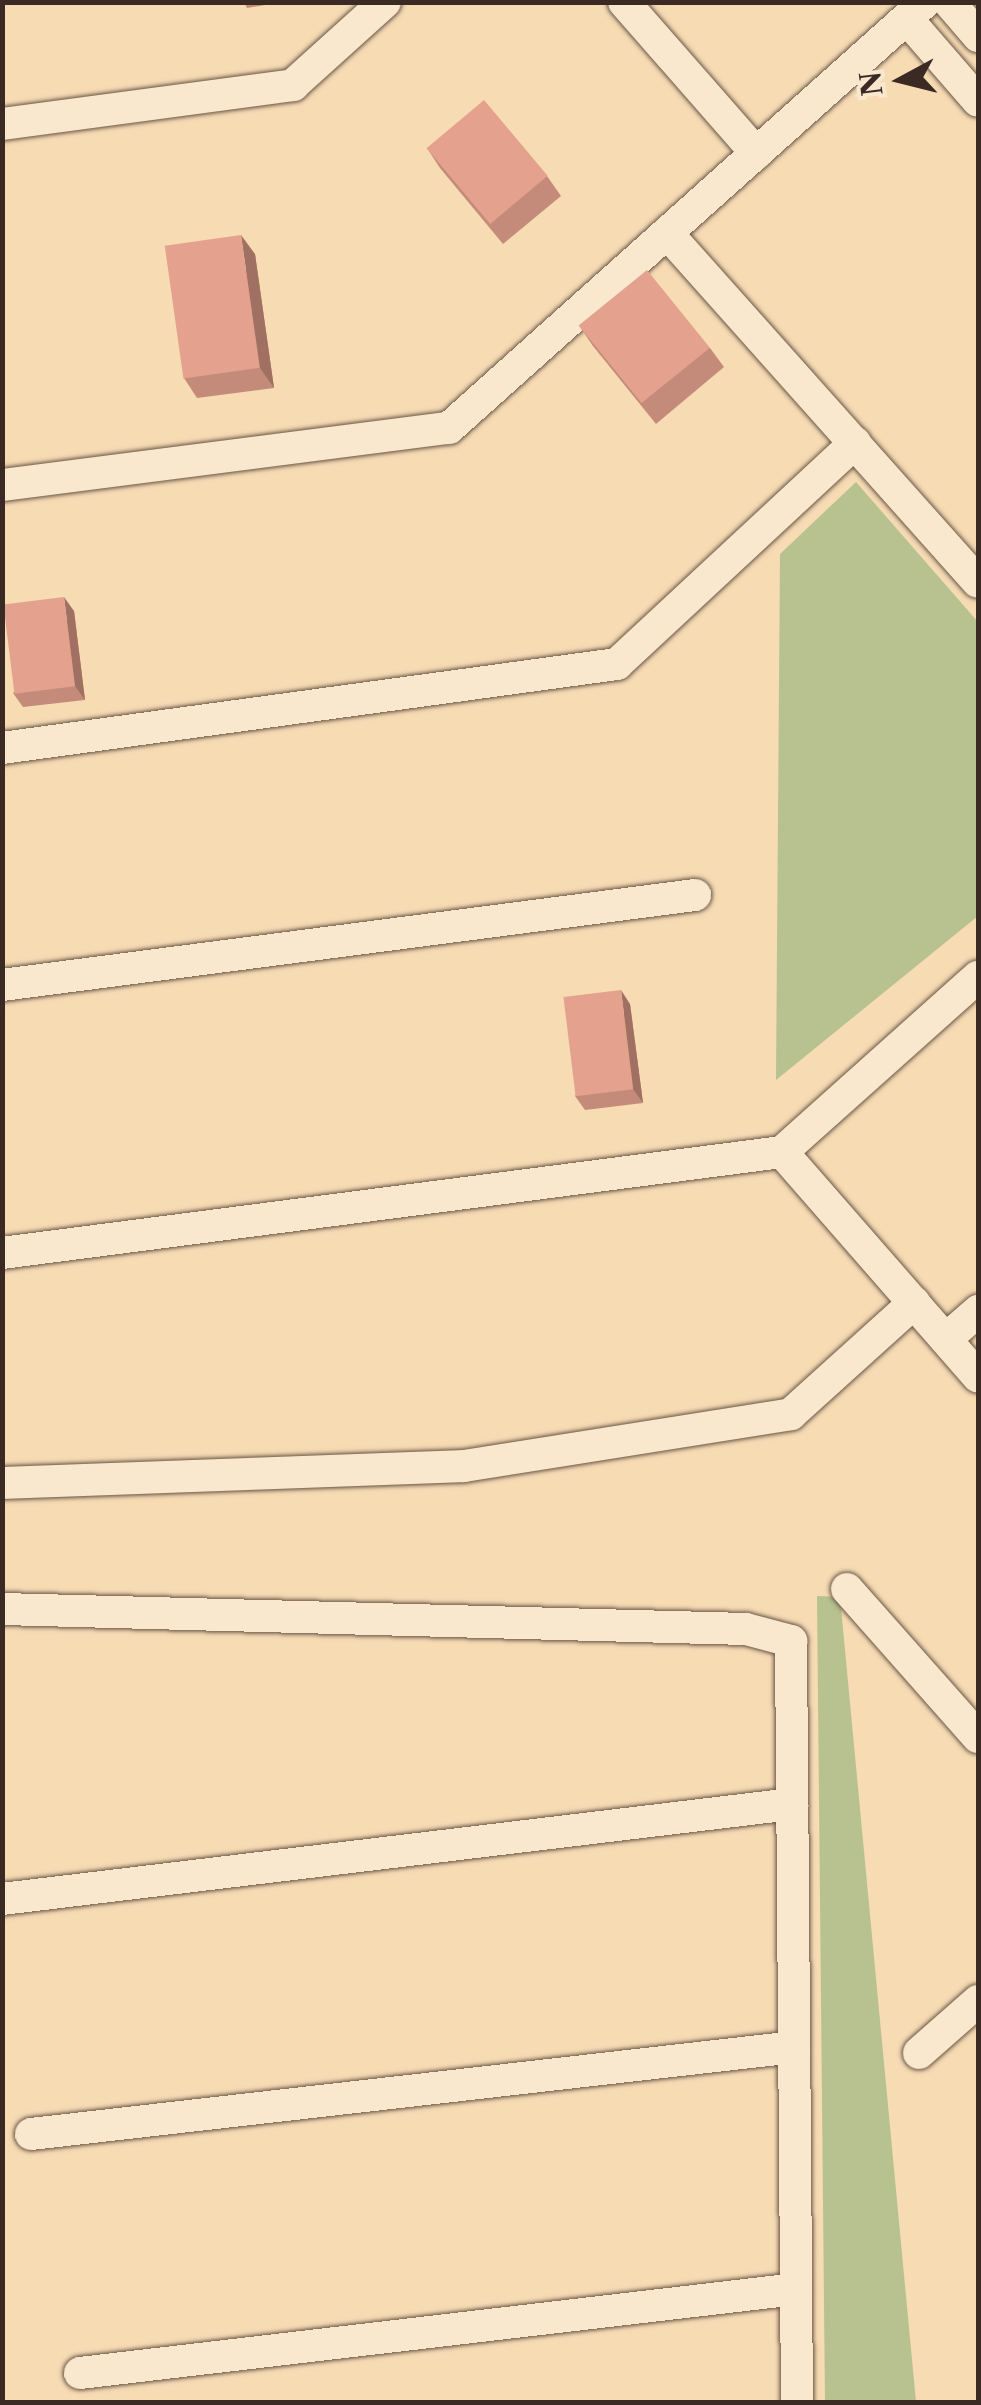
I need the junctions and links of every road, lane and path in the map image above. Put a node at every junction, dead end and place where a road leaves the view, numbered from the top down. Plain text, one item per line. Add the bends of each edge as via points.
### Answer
1 (385, 2) edge
2 (624, 2) edge
3 (950, 2) edge
4 (916, 11) edge
5 (978, 36) edge
6 (978, 100) edge
7 (2, 124) edge
8 (756, 153) junction
9 (668, 233) junction
10 (855, 443) junction
11 (2, 485) edge
12 (978, 582) edge
13 (2, 748) edge
14 (694, 895) dead end
15 (978, 977) edge
16 (2, 985) edge
17 (782, 1152) junction
18 (2, 1252) edge
19 (914, 1303) junction
20 (978, 1311) edge
21 (946, 1339) junction
22 (978, 1376) edge
23 (2, 1483) edge
24 (847, 1589) dead end
25 (2, 1609) edge
26 (978, 1736) edge
27 (792, 1804) junction
28 (2, 1899) edge
29 (978, 2001) edge
30 (794, 2047) junction
31 (920, 2053) dead end
32 (32, 2134) dead end
33 (796, 2290) junction
34 (80, 2374) dead end
35 (797, 2402) edge

1 - 7 street via 293,85
2 - 8 street
3 - 5 street
4 - 6 street
4 - 8 street
8 - 9 street
9 - 10 street
9 - 11 street via 449,428
10 - 12 street
10 - 13 street via 616,664
14 - 16 street
15 - 17 street
17 - 18 street
17 - 19 street
19 - 21 street
19 - 23 street via 791,1414 464,1466
20 - 21 street
21 - 22 street
24 - 26 street
25 - 27 street via 761,1633 791,1641
27 - 28 street
27 - 30 street
29 - 31 street
30 - 32 street
30 - 33 street
33 - 34 street
33 - 35 street

